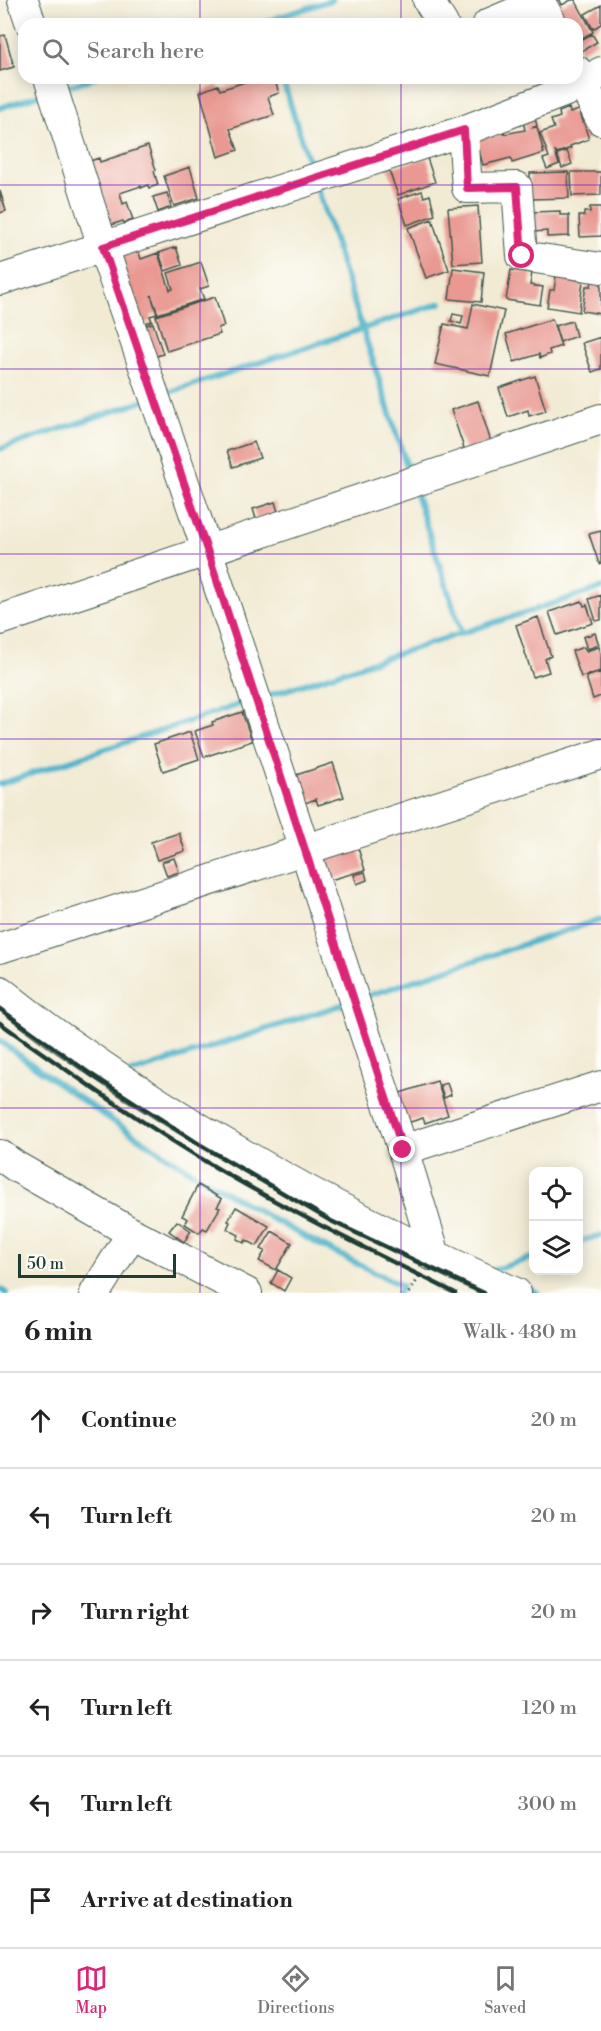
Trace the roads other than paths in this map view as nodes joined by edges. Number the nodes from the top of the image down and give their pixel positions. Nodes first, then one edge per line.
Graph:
1 (23, 0) edge
2 (428, 0) edge
3 (29, 18) edge
4 (439, 18) edge
5 (502, 18) edge
6 (549, 18) edge
7 (587, 76) edge
8 (51, 84) edge
9 (569, 84) edge
10 (601, 120) edge
11 (464, 130) junction
12 (103, 247) junction
13 (601, 268) edge
14 (0, 280) edge
15 (601, 419) edge
16 (207, 550) junction
17 (0, 620) edge
18 (601, 754) edge
19 (305, 850) junction
20 (0, 948) edge
21 (0, 991) edge
22 (601, 1086) edge
23 (403, 1150) junction
24 (0, 1155) edge
25 (132, 1233) junction
26 (431, 1255) junction
27 (95, 1293) edge
28 (247, 1293) edge
29 (516, 1293) edge

1 - 3 street
2 - 4 street
5 - 6 street
7 - 10 street
8 - 12 street
9 - 11 street
11 - 12 street
11 - 13 street
12 - 14 street
12 - 16 street
15 - 16 street
16 - 17 street
16 - 19 street
18 - 19 street
19 - 20 street
19 - 23 street
21 - 26 street
22 - 23 street
23 - 26 street
24 - 25 street
25 - 27 street
25 - 28 street
26 - 29 street

